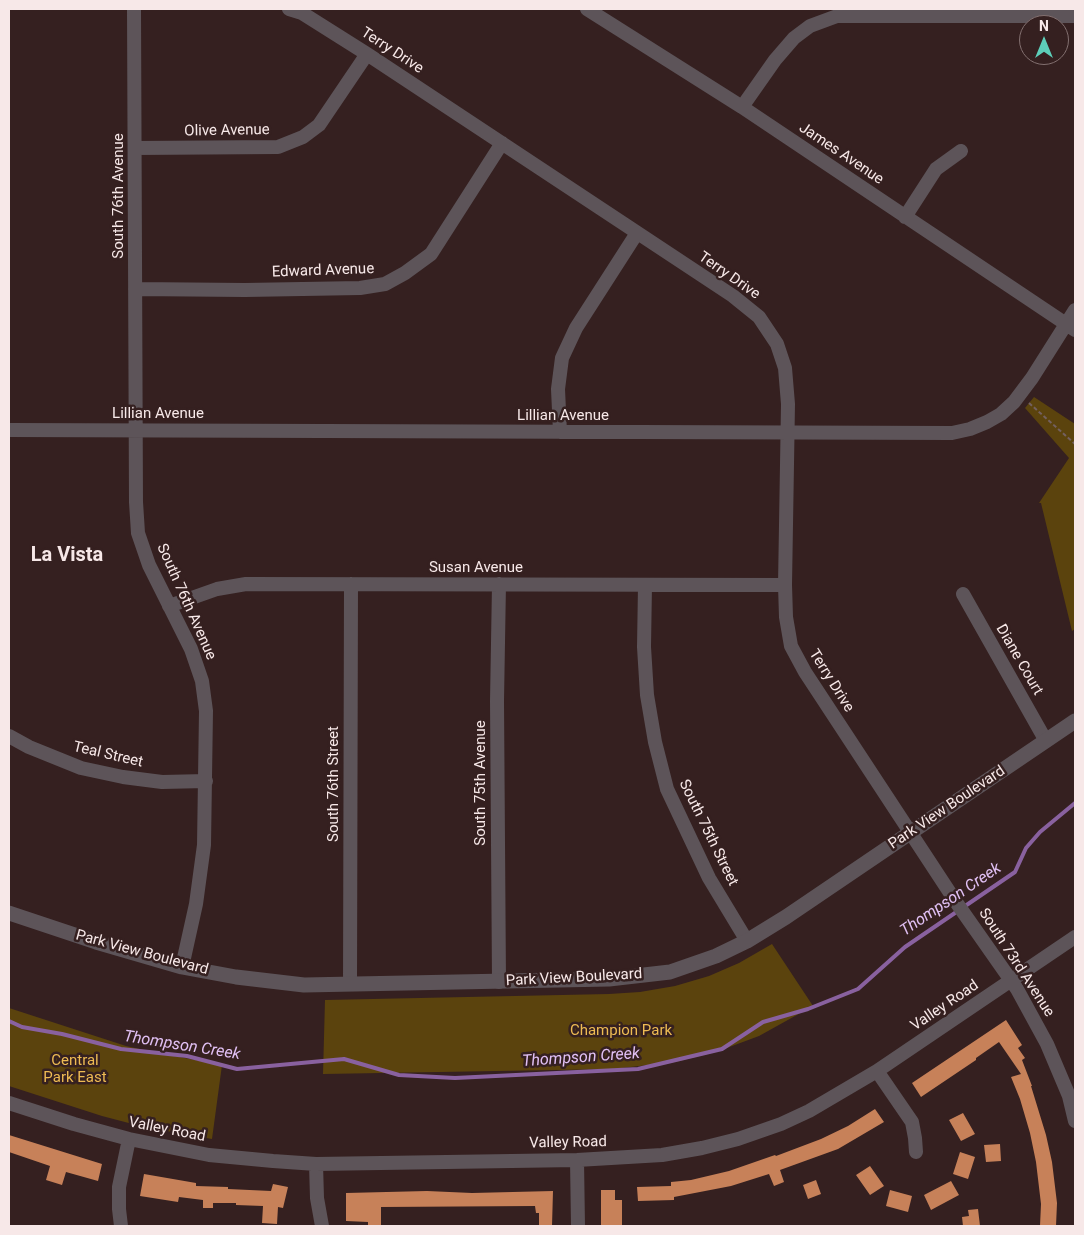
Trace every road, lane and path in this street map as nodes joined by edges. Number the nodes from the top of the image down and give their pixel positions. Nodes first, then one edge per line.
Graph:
1 (134, 9) edge
2 (288, 9) edge
3 (587, 9) edge
4 (1075, 16) edge
5 (367, 54) junction
6 (742, 107) junction
7 (502, 143) junction
8 (135, 148) junction
9 (961, 151) dead end
10 (905, 217) junction
11 (637, 233) junction
12 (135, 289) junction
13 (1075, 310) edge
14 (1071, 327) edge
15 (1028, 402) dead end
16 (9, 430) edge
17 (136, 430) junction
18 (560, 432) junction
19 (788, 432) junction
20 (1075, 444) edge
21 (351, 584) junction
22 (499, 584) junction
23 (645, 585) junction
24 (785, 585) junction
25 (963, 594) dead end
26 (170, 606) junction
27 (1075, 721) edge
28 (9, 736) edge
29 (1046, 741) junction
30 (206, 781) junction
31 (911, 832) junction
32 (9, 913) edge
33 (1075, 938) edge
34 (747, 940) junction
35 (182, 967) junction
36 (1011, 980) junction
37 (499, 982) junction
38 (350, 984) junction
39 (877, 1071) junction
40 (9, 1103) edge
41 (1075, 1121) edge
42 (129, 1139) junction
43 (916, 1152) dead end
44 (577, 1160) junction
45 (316, 1164) junction
46 (121, 1226) edge
47 (322, 1226) edge
48 (578, 1226) edge

1 - 8 street, South 76th Avenue
2 - 5 street, Terry Drive
3 - 6 street, James Avenue
4 - 6 street
5 - 7 street, Terry Drive
5 - 8 street, Olive Avenue
6 - 10 street, James Avenue
7 - 11 street, Terry Drive
7 - 12 street, Edward Avenue
8 - 12 street, South 76th Avenue
9 - 10 street
10 - 14 street, James Avenue
11 - 18 street
11 - 19 street, Terry Drive
12 - 17 street, South 76th Avenue
13 - 14 street
14 - 19 street, Lillian Avenue
15 - 20 path
16 - 17 street, Lillian Avenue
17 - 18 street, Lillian Avenue
17 - 26 street, South 76th Avenue
18 - 19 street, Lillian Avenue
19 - 24 street, Terry Drive
21 - 22 street, Susan Avenue
21 - 26 street, Susan Avenue
21 - 38 street, South 76th Street
22 - 23 street, Susan Avenue
22 - 37 street, South 75th Avenue
23 - 24 street, Susan Avenue
23 - 34 street, South 75th Street
24 - 31 street, Terry Drive
25 - 29 street, Diane Court
26 - 30 street, South 76th Avenue
27 - 29 street, Park View Boulevard
28 - 30 street, Teal Street
29 - 31 street, Park View Boulevard
30 - 35 street, South 76th Avenue
31 - 34 street, Park View Boulevard
31 - 36 street, South 73rd Avenue
32 - 35 street, Park View Boulevard
33 - 36 street, Valley Road
34 - 37 street, Park View Boulevard
35 - 38 street, Park View Boulevard
36 - 39 street, Valley Road
36 - 41 street, South 73rd Avenue
37 - 38 street, Park View Boulevard
39 - 43 street
39 - 44 street, Valley Road
40 - 42 street, Valley Road
42 - 45 street, Valley Road
42 - 46 street
44 - 45 street, Valley Road
44 - 48 street
45 - 47 street

